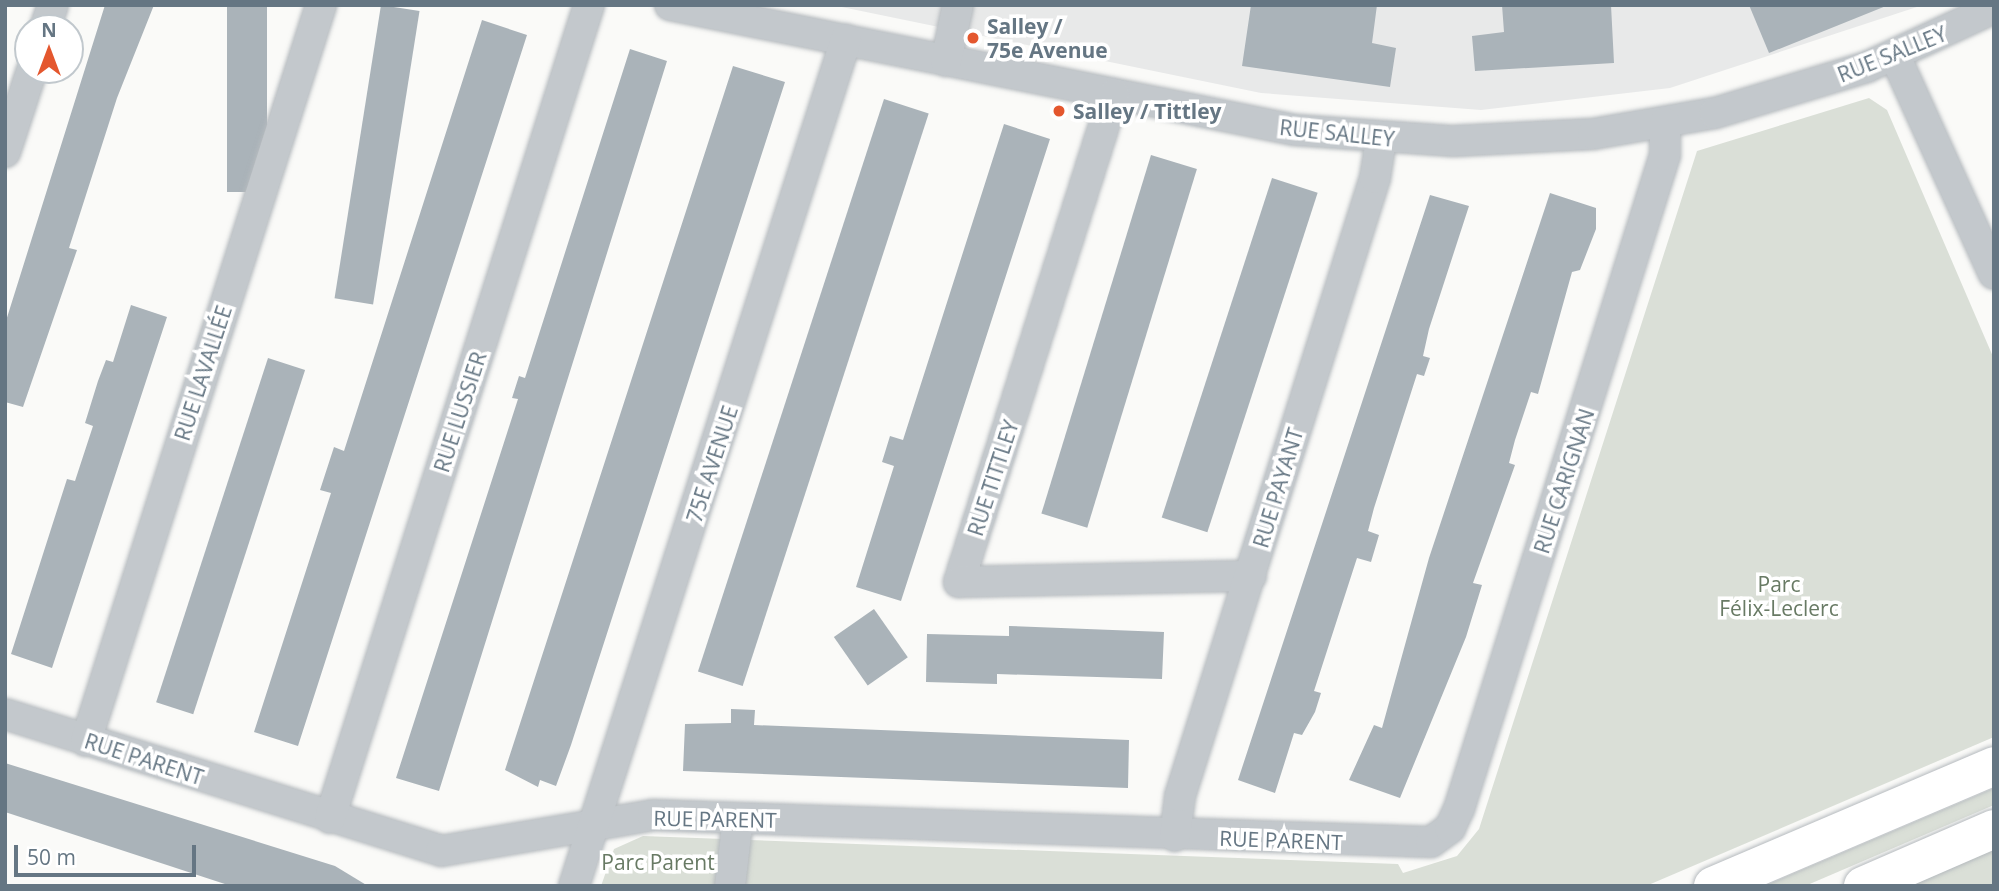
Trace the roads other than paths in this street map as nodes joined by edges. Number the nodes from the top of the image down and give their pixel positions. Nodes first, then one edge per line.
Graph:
1 (321, 5) edge
2 (589, 5) edge
3 (670, 5) edge
4 (958, 5) edge
5 (1994, 8) edge
6 (846, 40) junction
7 (1895, 56) junction
8 (946, 61) junction
9 (27, 84) edge
10 (1114, 94) junction
11 (1665, 124) junction
12 (1381, 140) junction
13 (5, 152) edge
14 (1994, 274) edge
15 (1251, 576) junction
16 (5, 715) edge
17 (86, 741) junction
18 (1994, 766) edge
19 (330, 818) junction
20 (738, 818) junction
21 (596, 825) junction
22 (1994, 829) edge
23 (1445, 834) joint
24 (1175, 836) junction
25 (574, 886) edge
26 (730, 886) edge
27 (1713, 886) edge
28 (1863, 886) edge

1 - 17 street, RUE LAVALLÉE
2 - 19 street, RUE LUSSIER
3 - 6 street, RUE SALLEY
4 - 8 street
5 - 7 street, RUE SALLEY
6 - 8 street, RUE SALLEY
6 - 21 street, 75E AVENUE
7 - 11 street, RUE SALLEY
7 - 14 street
8 - 10 street, RUE SALLEY
9 - 13 street
10 - 12 street, RUE SALLEY
10 - 15 street, RUE TITTLEY
11 - 12 street, RUE SALLEY
11 - 23 street, RUE CARIGNAN
12 - 15 street, RUE PAYANT
15 - 24 street, RUE PAYANT
16 - 17 street, RUE PARENT
17 - 19 street, RUE PARENT
18 - 27 main road
19 - 21 street, RUE PARENT
20 - 21 street, RUE PARENT
20 - 24 street, RUE PARENT
20 - 26 street
21 - 25 street, 75E AVENUE
22 - 28 main road
23 - 24 street, RUE PARENT

